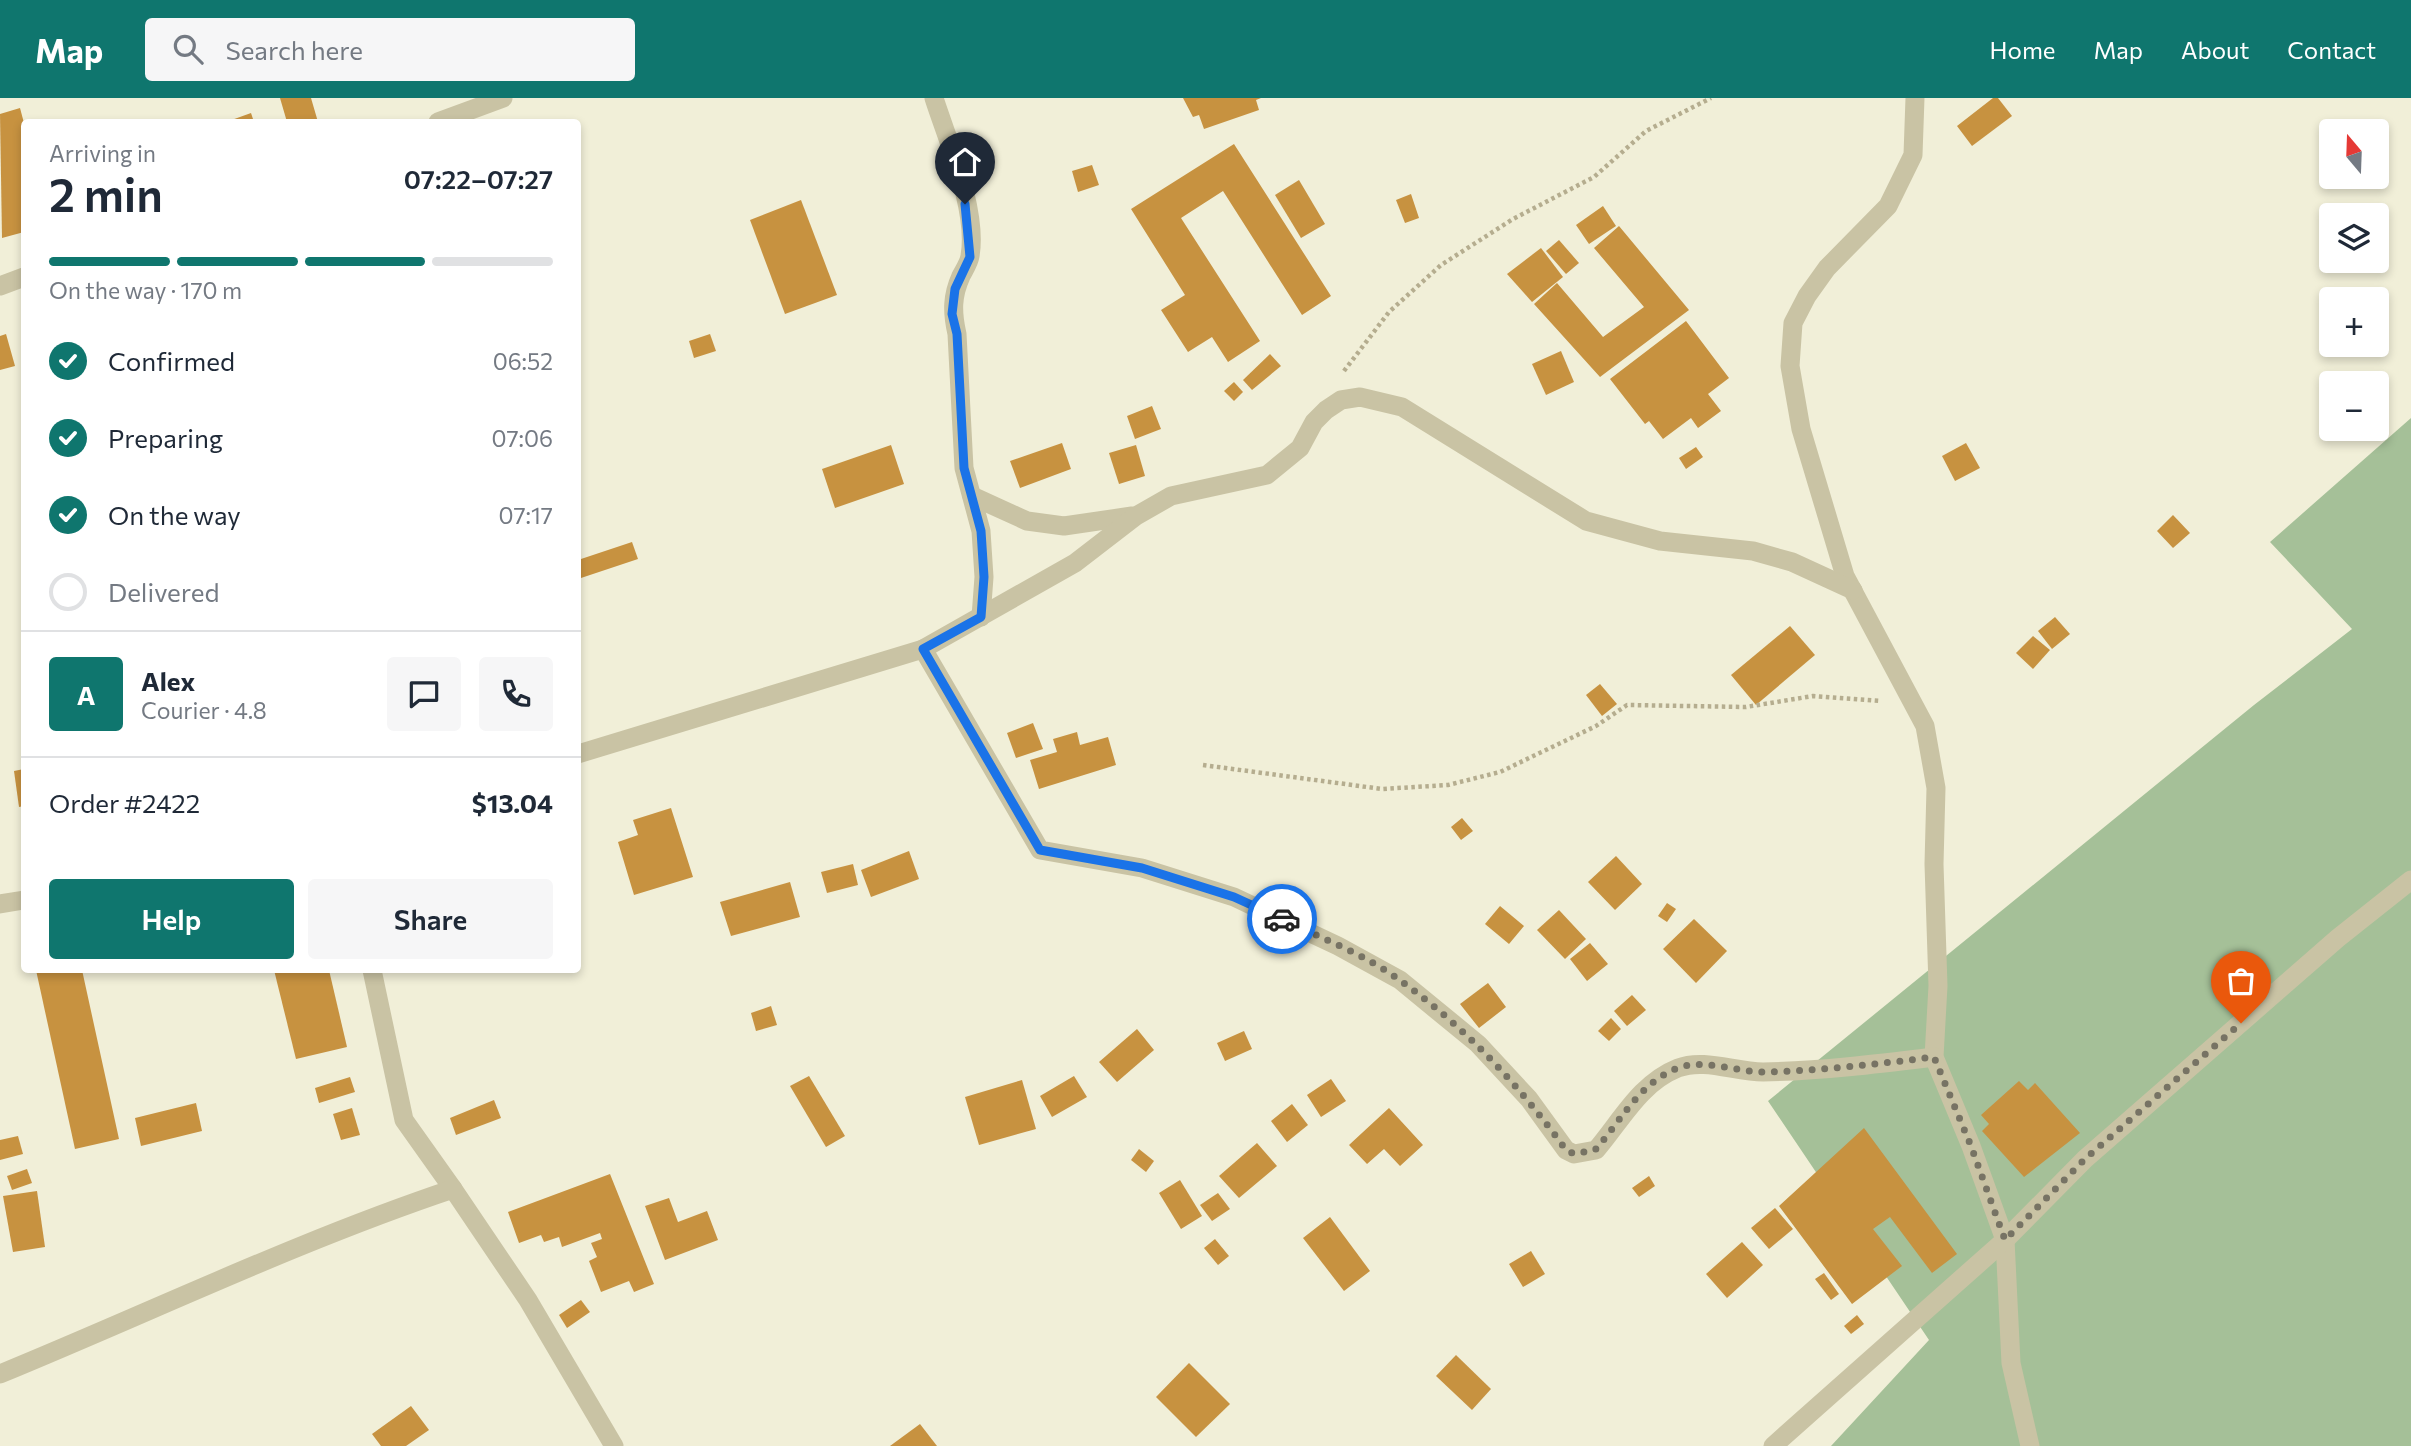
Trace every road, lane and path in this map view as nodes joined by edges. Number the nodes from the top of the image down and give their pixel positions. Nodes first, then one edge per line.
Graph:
1 (503, 98) edge
2 (934, 98) edge
3 (1711, 98) edge
4 (1915, 98) edge
5 (446, 119) edge
6 (21, 278) edge
7 (0, 286) edge
8 (1326, 410) junction
9 (971, 496) junction
10 (1136, 516) junction
11 (1853, 590) junction
12 (981, 617) junction
13 (923, 649) junction
14 (1915, 708) junction
15 (581, 753) edge
16 (1203, 765) dead end
17 (2411, 880) edge
18 (21, 900) edge
19 (0, 904) edge
20 (373, 973) edge
21 (1934, 1057) junction
22 (453, 1189) junction
23 (2005, 1240) junction
24 (0, 1374) edge
25 (614, 1446) edge
26 (1773, 1446) edge
27 (2030, 1446) edge

1 - 5 street
2 - 9 street
3 - 8 path
4 - 11 street
6 - 7 street
8 - 10 street
8 - 11 street
9 - 10 street
9 - 12 street
10 - 12 street
11 - 14 street
12 - 13 street
13 - 15 street
13 - 21 street
14 - 16 path
14 - 21 street
17 - 23 street
18 - 19 street
20 - 22 street
21 - 23 street
22 - 24 street
22 - 25 street
23 - 26 street
23 - 27 street

